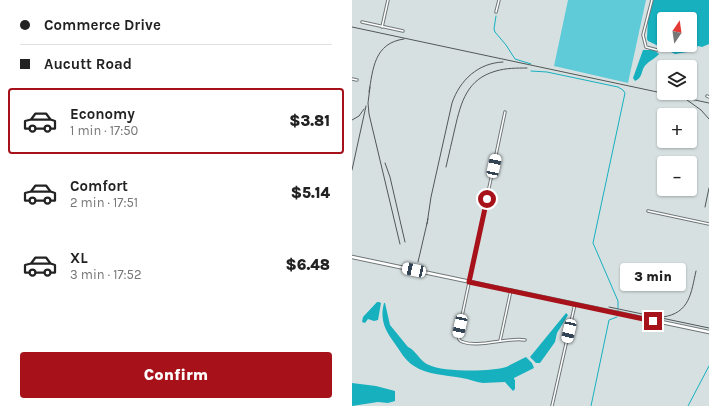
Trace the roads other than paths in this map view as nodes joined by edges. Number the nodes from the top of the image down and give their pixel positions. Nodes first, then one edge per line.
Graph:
1 (388, 0) edge
2 (499, 0) edge
3 (652, 0) edge
4 (496, 12) dead end
5 (362, 22) dead end
6 (382, 27) junction
7 (403, 31) dead end
8 (657, 50) dead end
9 (352, 79) edge
10 (357, 80) dead end
11 (505, 112) dead end
12 (648, 211) dead end
13 (709, 224) edge
14 (352, 257) edge
15 (469, 282) junction
16 (511, 290) junction
17 (575, 304) junction
18 (709, 332) edge
19 (525, 340) dead end
20 (500, 341) junction
21 (552, 406) edge

1 - 6 street
2 - 4 street
3 - 8 street
5 - 6 street
6 - 7 street
9 - 10 street
11 - 15 street
12 - 13 street
14 - 15 street
15 - 16 street
15 - 20 street
16 - 17 street
16 - 20 street
17 - 18 street
17 - 21 street
19 - 20 street

